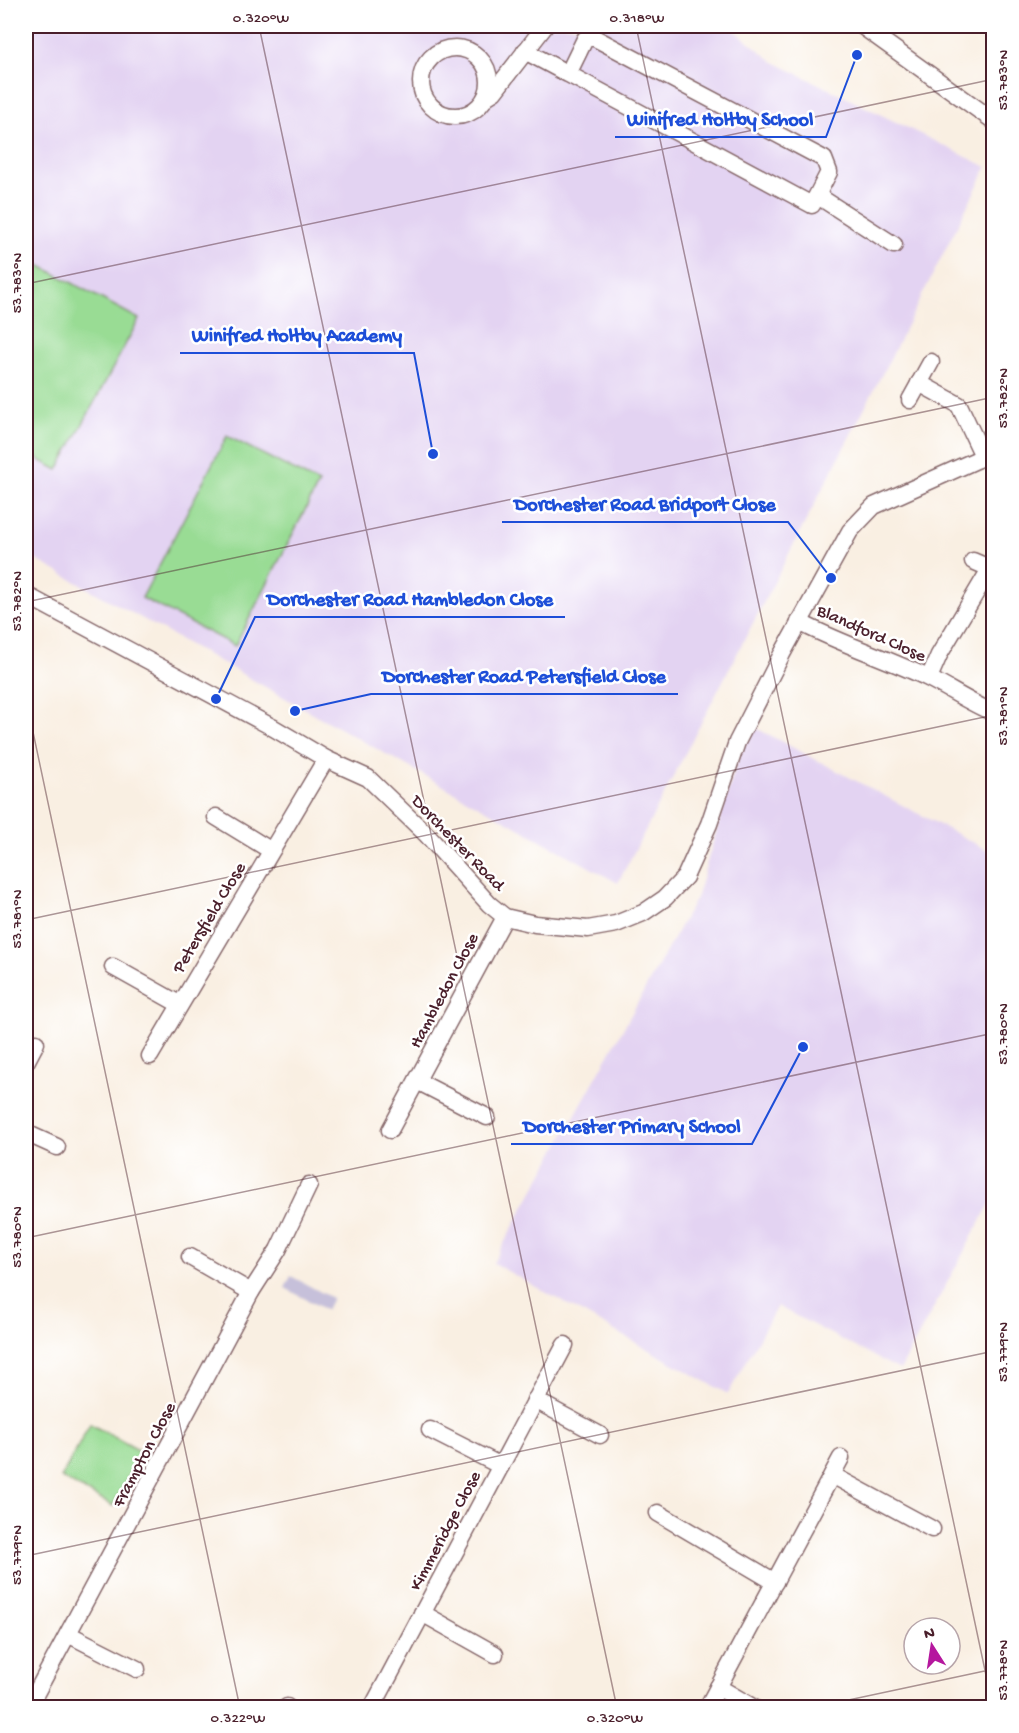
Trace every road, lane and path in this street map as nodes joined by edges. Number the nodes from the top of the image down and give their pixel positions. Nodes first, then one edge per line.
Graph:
1 (545, 26) edge
2 (862, 26) edge
3 (525, 51) junction
4 (568, 74) junction
5 (486, 97) junction
6 (993, 121) edge
7 (818, 196) junction
8 (894, 245) dead end
9 (931, 362) dead end
10 (919, 383) junction
11 (910, 400) dead end
12 (988, 454) edge
13 (973, 561) dead end
14 (992, 569) edge
15 (26, 598) edge
16 (800, 622) junction
17 (929, 678) junction
18 (993, 713) edge
19 (326, 759) junction
20 (216, 817) dead end
21 (270, 850) junction
22 (506, 917) junction
23 (113, 967) dead end
24 (179, 1004) junction
25 (36, 1042) dead end
26 (150, 1056) dead end
27 (26, 1062) edge
28 (417, 1081) junction
29 (487, 1117) dead end
30 (390, 1130) dead end
31 (26, 1132) edge
32 (57, 1148) dead end
33 (309, 1185) dead end
34 (189, 1257) dead end
35 (251, 1293) junction
36 (564, 1345) dead end
37 (535, 1400) junction
38 (430, 1430) dead end
39 (600, 1435) dead end
40 (841, 1458) dead end
41 (501, 1466) junction
42 (832, 1475) junction
43 (658, 1513) dead end
44 (932, 1529) dead end
45 (775, 1582) junction
46 (422, 1613) junction
47 (68, 1634) junction
48 (495, 1654) dead end
49 (137, 1670) dead end
50 (718, 1687) junction
51 (30, 1696) edge
52 (372, 1707) edge
53 (707, 1707) edge
54 (754, 1707) edge

1 - 3 street
2 - 6 street
3 - 4 street
3 - 5 street
4 - 7 street
4 - 7 street
5 - 5 street
7 - 8 street
9 - 10 street
10 - 11 street
10 - 12 street, Dorchester Road
12 - 16 street, Dorchester Road
13 - 14 street, Blandford Close
14 - 17 street, Blandford Close
15 - 19 street, Dorchester Road
16 - 17 street, Blandford Close
16 - 22 street, Dorchester Road
17 - 18 street, Blandford Close
19 - 21 street, Petersfield Close
19 - 22 street, Dorchester Road
20 - 21 street, Petersfield Close
21 - 24 street, Petersfield Close
22 - 28 street, Hambledon Close
23 - 24 street
24 - 26 street, Petersfield Close
25 - 27 street
28 - 29 street
28 - 30 street, Hambledon Close
31 - 32 street
33 - 35 street, Frampton Close
34 - 35 street
35 - 47 street, Frampton Close
36 - 37 street, Kimmeridge Close
37 - 39 street
37 - 41 street, Kimmeridge Close
38 - 41 street, Kimmeridge Close
40 - 42 street
41 - 46 street, Kimmeridge Close
42 - 44 street
42 - 45 street
43 - 45 street
45 - 50 street
46 - 48 street, Kimmeridge Close
46 - 52 street, Kimmeridge Close
47 - 49 street
47 - 51 street, Frampton Close
50 - 53 street
50 - 54 street

